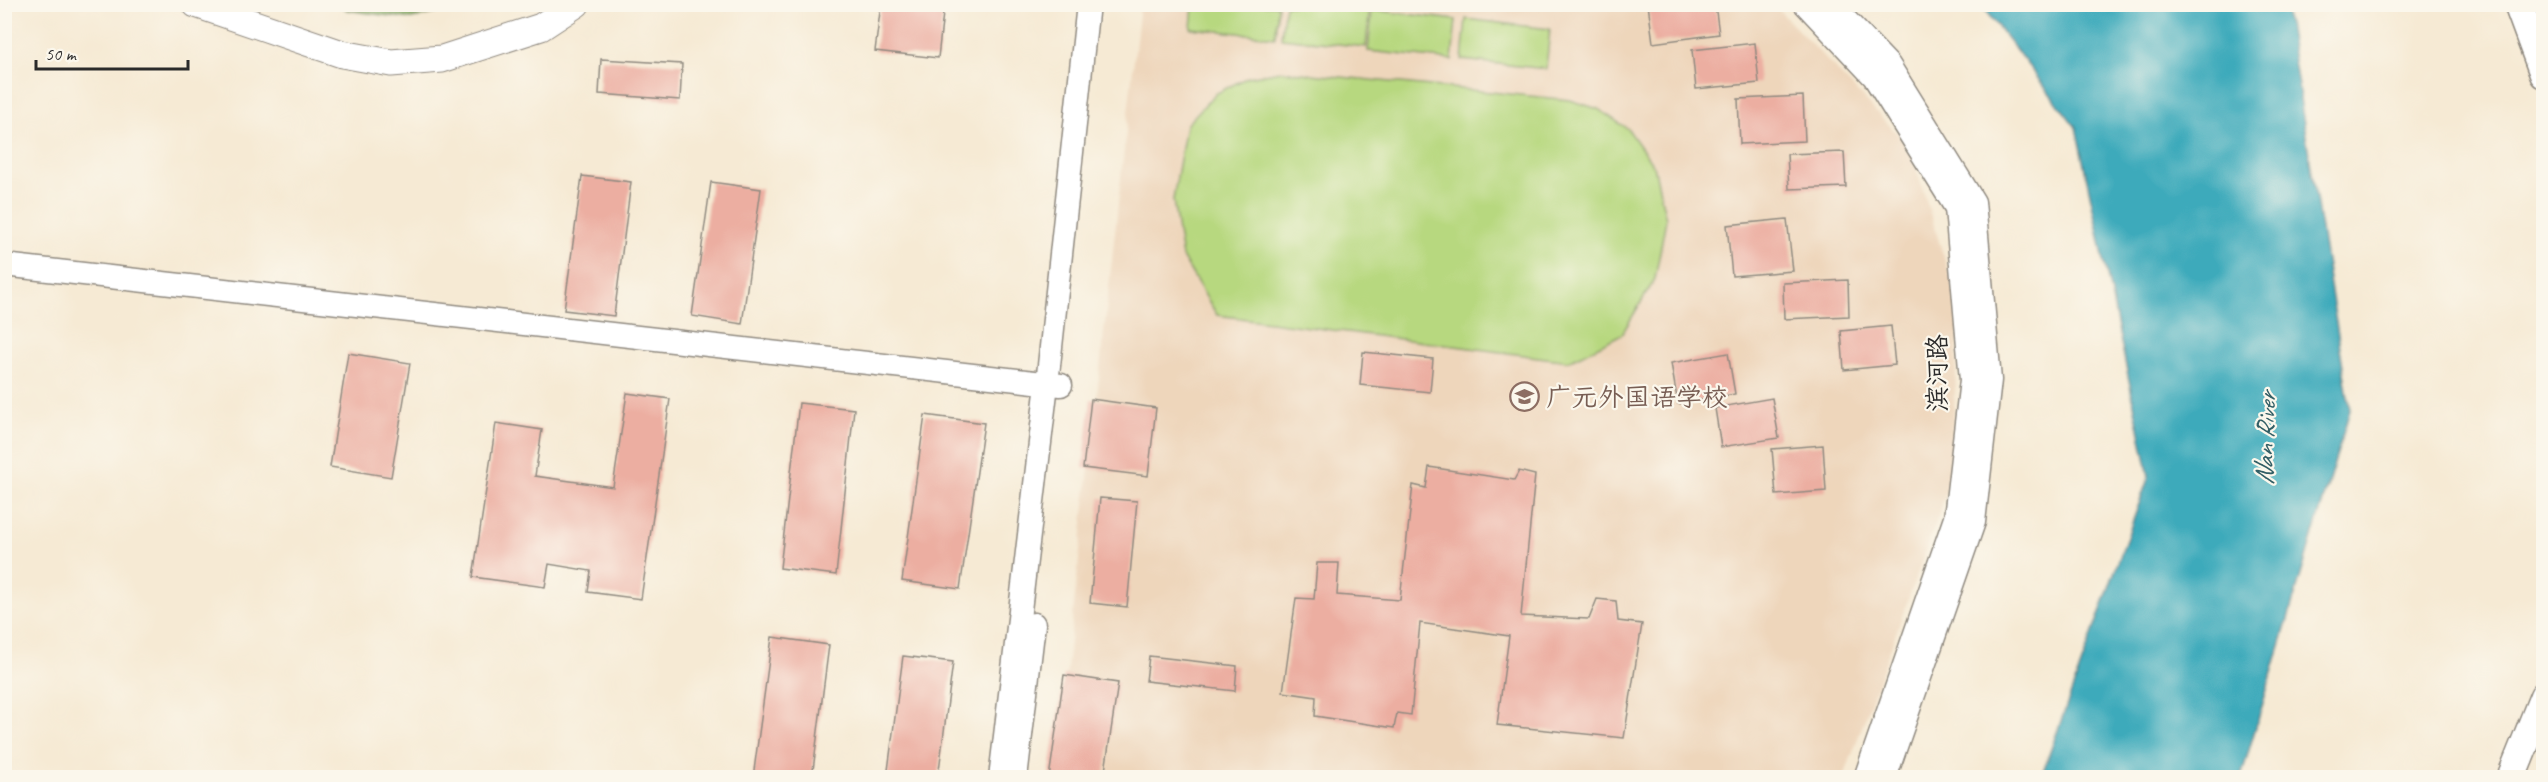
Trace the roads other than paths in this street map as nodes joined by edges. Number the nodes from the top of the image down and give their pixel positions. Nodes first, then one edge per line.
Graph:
1 (196, 4) edge
2 (246, 4) edge
3 (545, 4) edge
4 (576, 4) edge
5 (1088, 4) edge
6 (1104, 4) edge
7 (1805, 4) edge
8 (1831, 4) edge
9 (2518, 4) edge
10 (2538, 4) edge
11 (2544, 18) edge
12 (2544, 74) edge
13 (4, 265) edge
14 (1054, 384) junction
15 (2544, 696) edge
16 (2544, 743) edge
17 (1000, 777) edge
18 (1016, 777) edge
19 (1865, 777) edge
20 (1885, 777) edge
21 (2511, 777) edge
22 (2531, 777) edge

1 - 4 main road
2 - 3 main road
5 - 14 street
6 - 14 street
7 - 19 street, 滨河路
8 - 20 street, 滨河路
9 - 12 highway
10 - 11 highway
13 - 14 street
14 - 17 street
14 - 18 street
15 - 21 highway
16 - 22 highway

